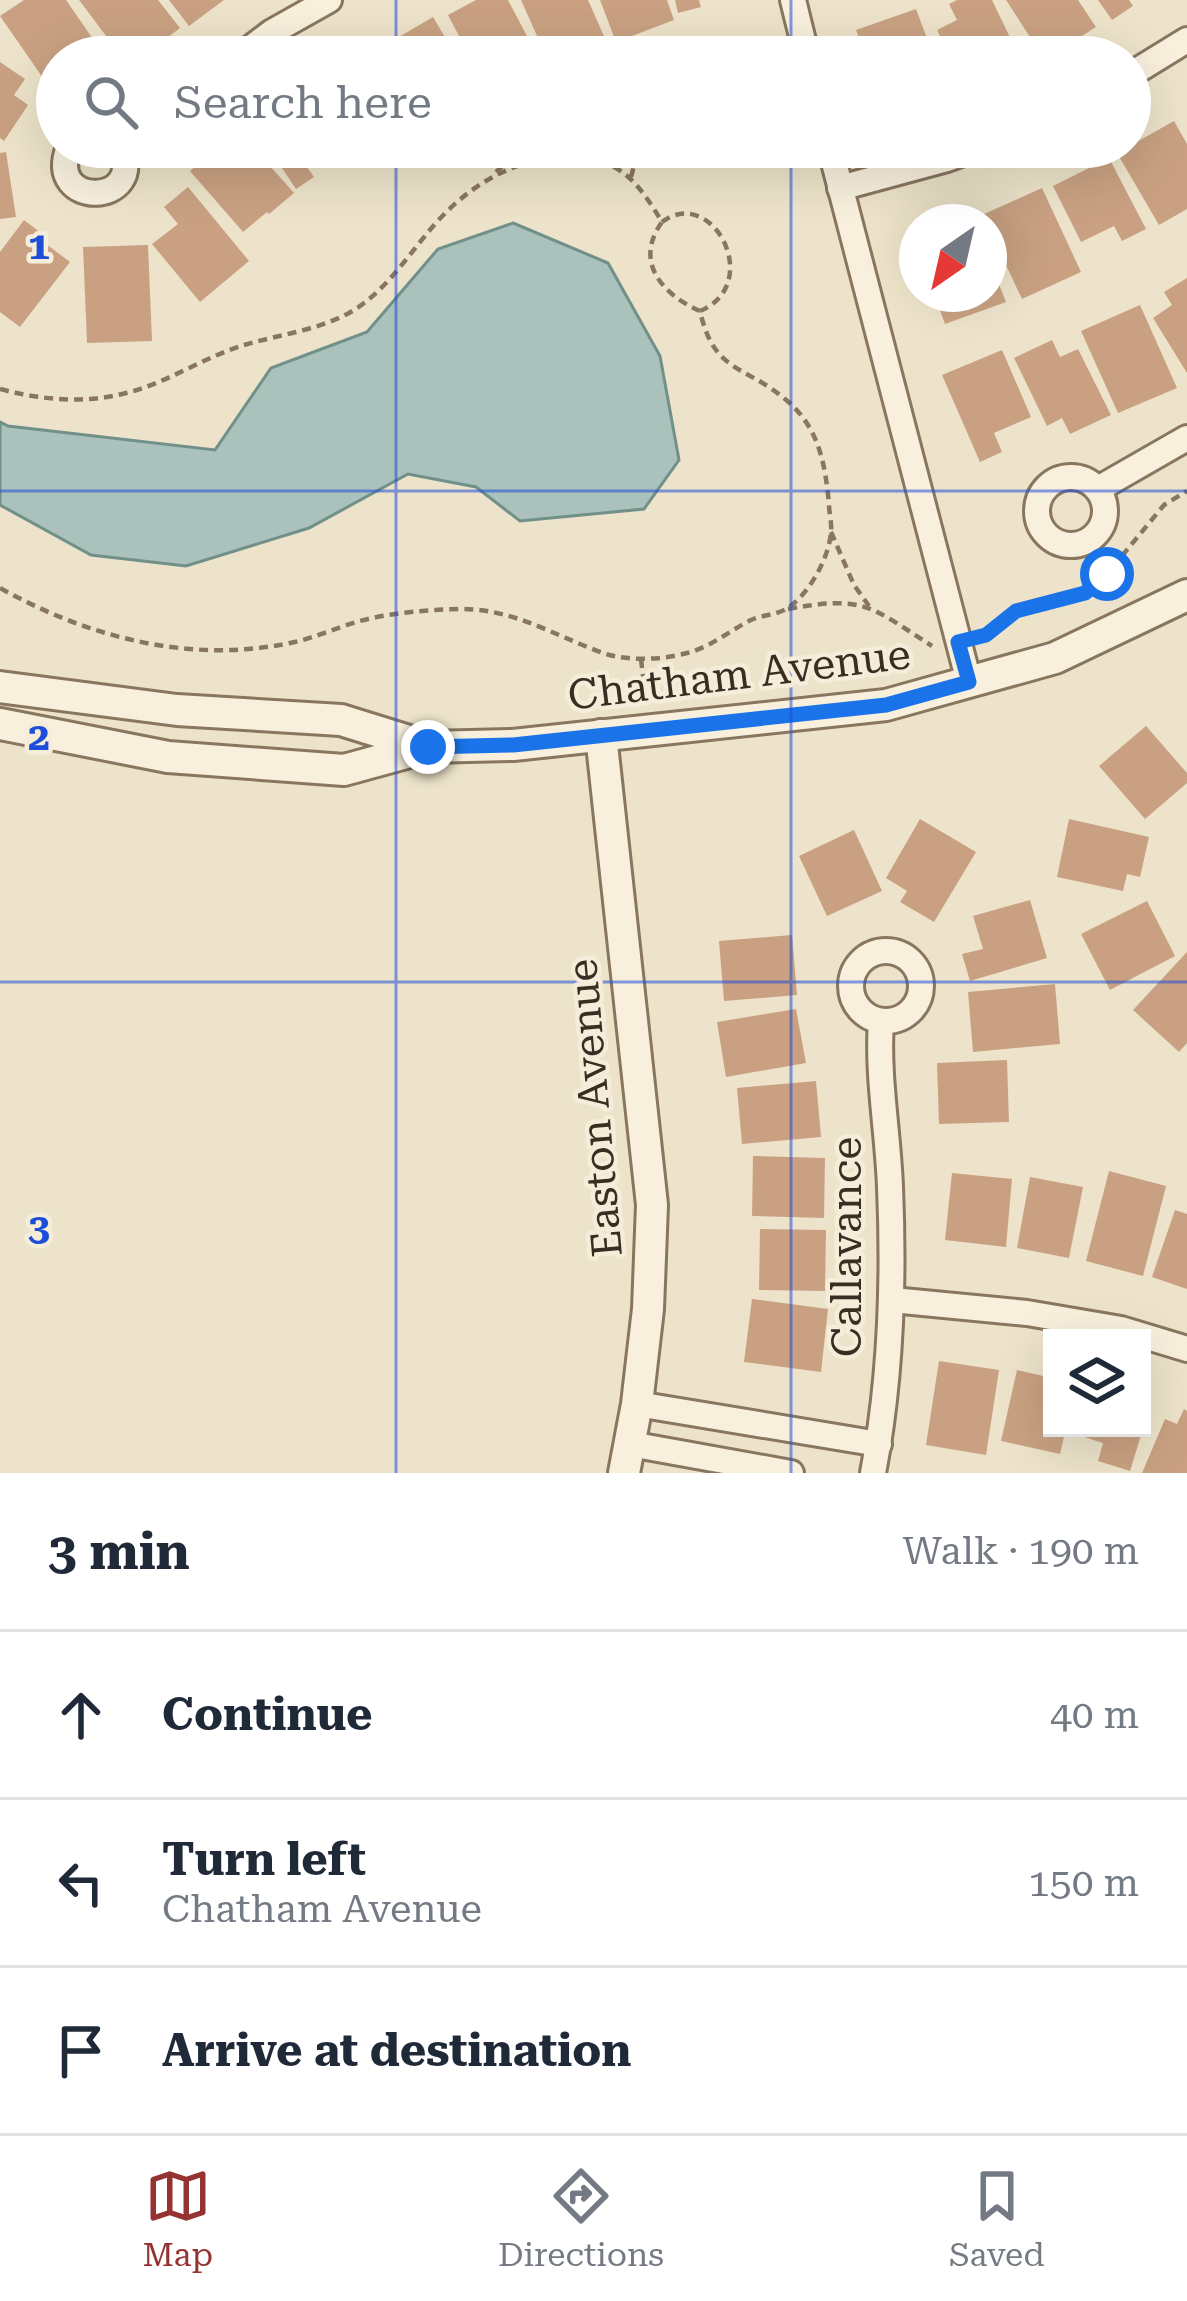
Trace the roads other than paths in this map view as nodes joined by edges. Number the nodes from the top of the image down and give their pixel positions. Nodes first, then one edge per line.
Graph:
1 (329, 0) edge
2 (793, 0) edge
3 (267, 36) edge
4 (802, 36) edge
5 (1187, 40) edge
6 (1151, 62) edge
7 (65, 168) edge
8 (126, 168) edge
9 (835, 168) edge
10 (916, 168) edge
11 (840, 188) junction
12 (1187, 438) edge
13 (1098, 489) dead end
14 (1187, 596) edge
15 (969, 682) junction
16 (0, 687) edge
17 (0, 724) edge
18 (601, 735) junction
19 (428, 747) junction
20 (881, 1021) dead end
21 (892, 1300) junction
22 (1187, 1349) edge
23 (638, 1404) junction
24 (879, 1444) junction
25 (627, 1458) edge
26 (791, 1473) edge
27 (873, 1473) edge

1 - 3 street
2 - 4 street
5 - 6 street
7 - 8 street
9 - 11 street
10 - 11 street
11 - 15 street
12 - 13 street
14 - 15 street, Chatham Avenue
15 - 18 street, Chatham Avenue
16 - 19 street, Chatham Avenue
17 - 19 street, Chatham Avenue
18 - 19 street, Chatham Avenue
18 - 23 street, Easton Avenue
20 - 21 street, Callavance
21 - 22 street
21 - 24 street, Callavance
23 - 24 street
23 - 25 street, Easton Avenue
24 - 27 street, Callavance
25 - 26 street

